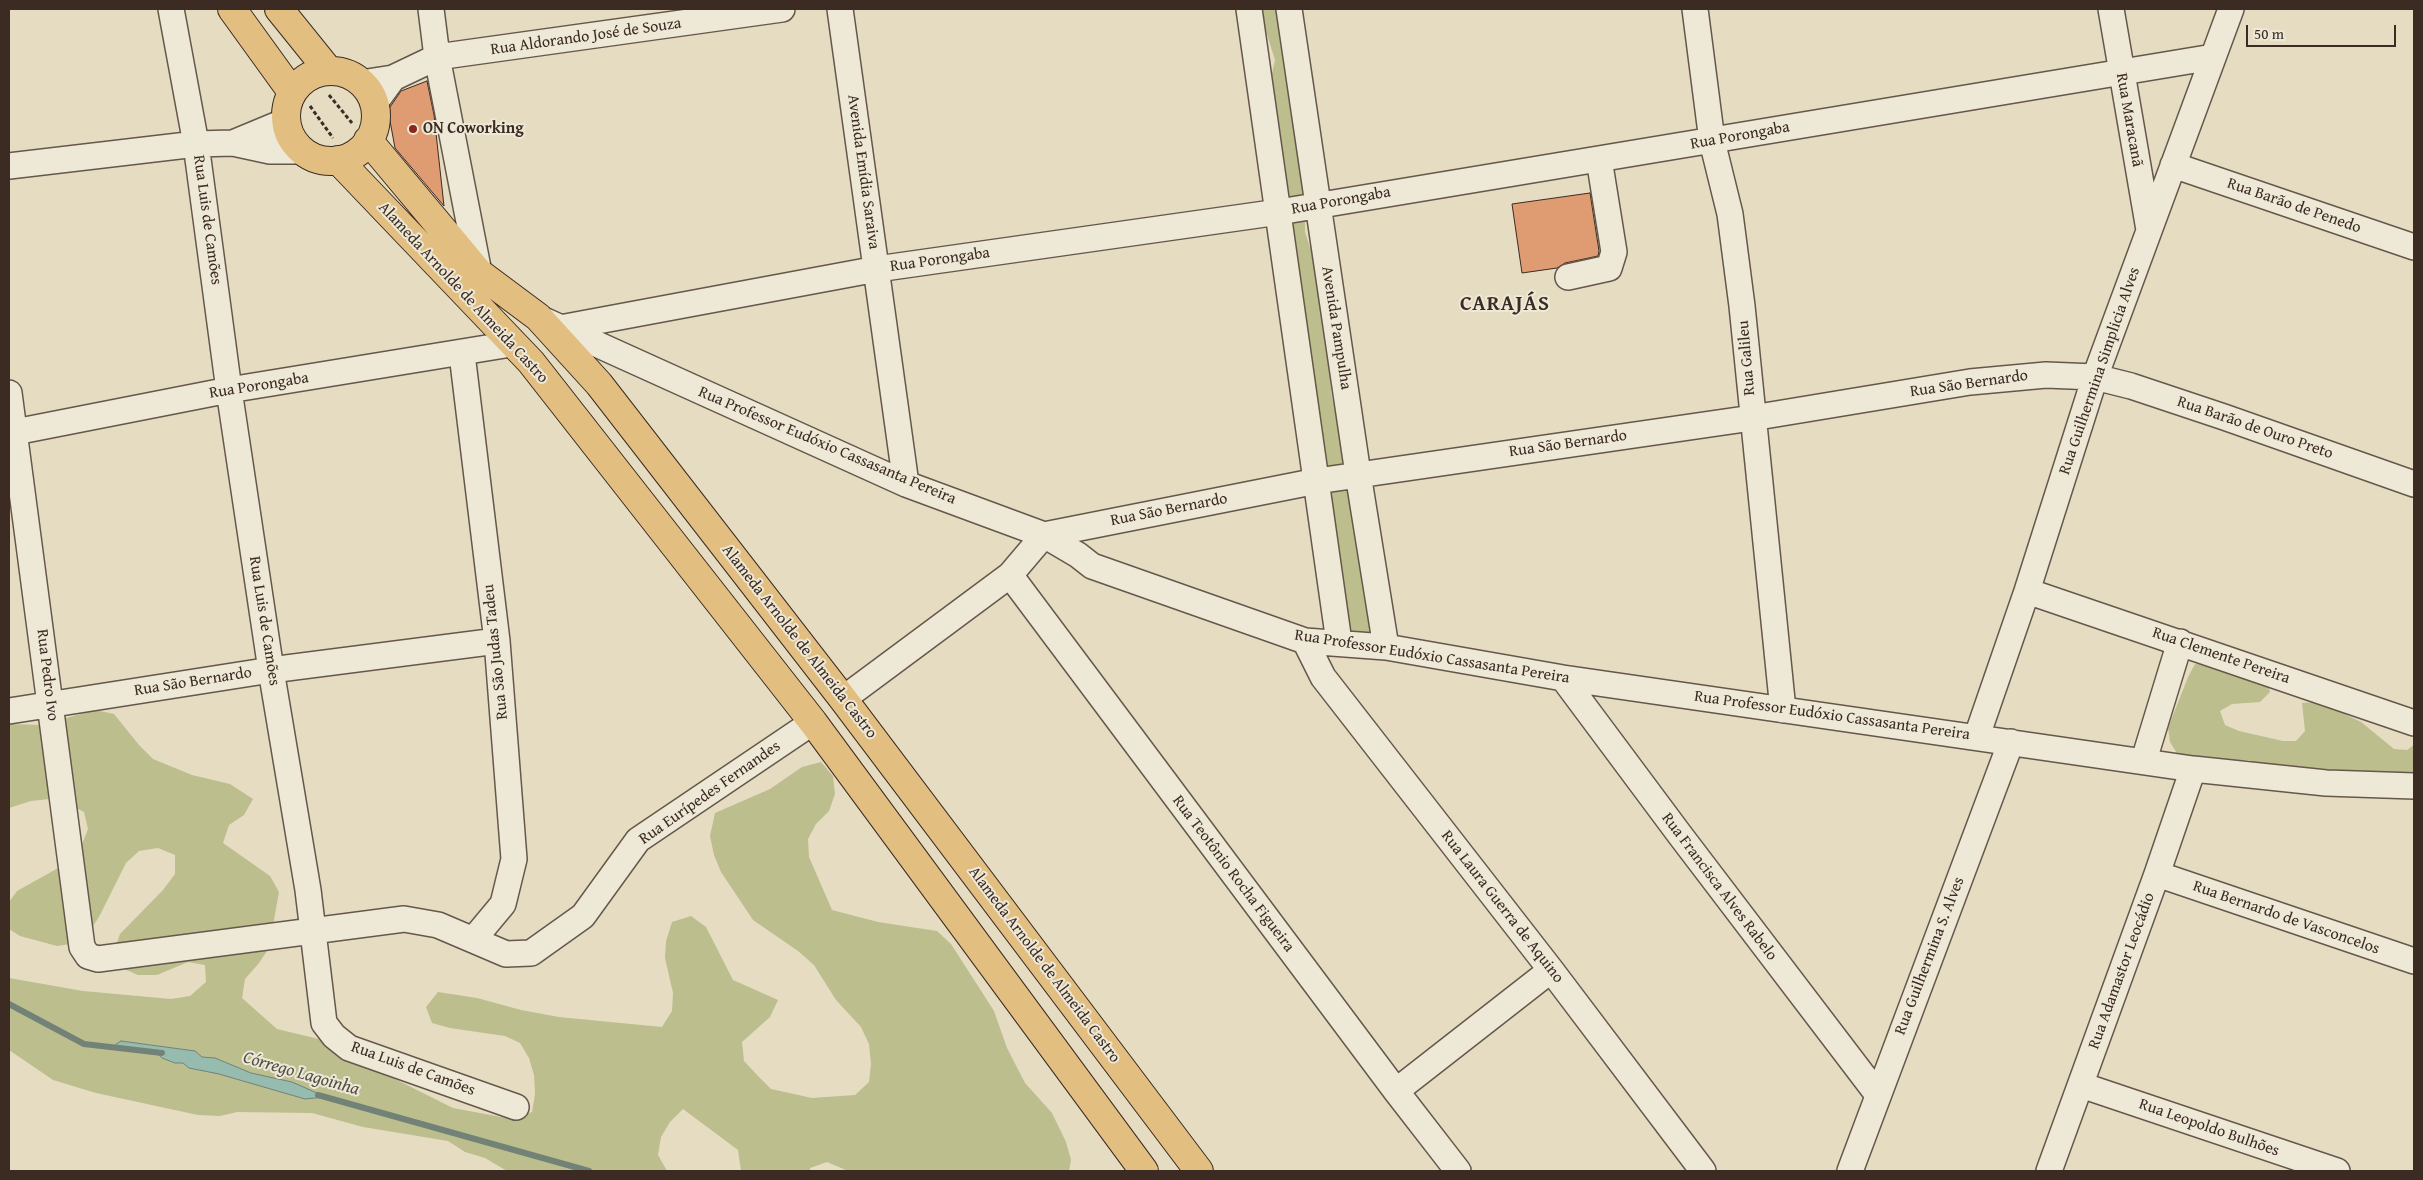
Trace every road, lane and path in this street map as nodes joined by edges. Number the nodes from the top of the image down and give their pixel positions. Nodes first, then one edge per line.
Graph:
1 (171, 9) edge
2 (232, 9) edge
3 (279, 9) edge
4 (430, 9) edge
5 (782, 9) edge
6 (840, 9) edge
7 (1249, 9) edge
8 (1289, 9) edge
9 (1695, 9) edge
10 (2111, 9) edge
11 (2231, 9) edge
12 (437, 57) junction
13 (2213, 57) junction
14 (329, 71) junction
15 (2120, 72) junction
16 (292, 92) junction
17 (368, 94) junction
18 (286, 120) junction
19 (368, 140) junction
20 (1712, 141) junction
21 (233, 143) junction
22 (196, 144) junction
23 (303, 151) junction
24 (338, 160) junction
25 (1599, 160) junction
26 (2173, 165) junction
27 (9, 166) edge
28 (1317, 205) junction
29 (1279, 212) junction
30 (2149, 232) junction
31 (2414, 247) edge
32 (877, 269) junction
33 (479, 273) junction
34 (1568, 277) dead end
35 (549, 322) junction
36 (511, 344) junction
37 (462, 354) junction
38 (2095, 376) junction
39 (230, 390) junction
40 (9, 393) edge
41 (1752, 418) junction
42 (12, 434) edge
43 (1358, 474) junction
44 (1317, 481) junction
45 (906, 484) junction
46 (2414, 484) edge
47 (1044, 535) junction
48 (1010, 575) junction
49 (2027, 591) junction
50 (497, 641) junction
51 (1305, 641) junction
52 (1339, 642) junction
53 (2180, 642) junction
54 (1386, 647) junction
55 (271, 670) junction
56 (1563, 678) junction
57 (843, 699) junction
58 (51, 705) junction
59 (1784, 710) junction
60 (9, 711) edge
61 (813, 722) junction
62 (2414, 722) edge
63 (1977, 736) junction
64 (2011, 742) junction
65 (2144, 760) junction
66 (2193, 769) junction
67 (2414, 786) edge
68 (2158, 874) junction
69 (984, 886) junction
70 (952, 911) junction
71 (313, 931) junction
72 (473, 940) junction
73 (88, 956) joint
74 (2414, 961) edge
75 (1551, 970) junction
76 (2081, 1084) junction
77 (1396, 1092) junction
78 (1878, 1095) junction
79 (516, 1107) dead end
80 (1144, 1171) edge
81 (1199, 1171) edge
82 (1458, 1171) edge
83 (1703, 1171) edge
84 (1850, 1171) edge
85 (2049, 1171) edge
86 (2337, 1171) edge

1 - 22 street, Rua Luis de Camões
2 - 16 main road
3 - 14 main road
4 - 12 street
5 - 12 street, Rua Aldorando José de Souza
6 - 32 street, Avenida Emídia Saraiva
7 - 29 street
8 - 28 street, Avenida Pampulha
9 - 20 street, Rua Galileu
10 - 15 street, Rua Maracanã
11 - 13 street, Rua Guilhermina Simplicia Alves
12 - 17 street, Rua Aldorando José de Souza
12 - 33 street
13 - 15 street, Rua Porongaba
13 - 26 street, Rua Guilhermina Simplicia Alves
14 - 16 main road
14 - 17 main road
15 - 20 street, Rua Porongaba
15 - 30 street, Rua Maracanã
16 - 18 main road
17 - 19 main road
18 - 21 street
18 - 23 main road
19 - 24 main road
19 - 33 main road, Alameda Arnolde de Almeida Castro
20 - 25 street, Rua Porongaba
20 - 41 street, Rua Galileu
21 - 22 street
21 - 23 street
22 - 27 street
22 - 39 street, Rua Luis de Camões
23 - 24 main road
24 - 36 main road, Alameda Arnolde de Almeida Castro
25 - 28 street, Rua Porongaba
25 - 34 street
26 - 30 street, Rua Guilhermina Simplicia Alves
26 - 31 street, Rua Barão de Penedo
28 - 29 street, Rua Porongaba
28 - 43 street, Avenida Pampulha
29 - 32 street, Rua Porongaba
29 - 44 street
30 - 38 street, Rua Guilhermina Simplicia Alves
32 - 35 street, Rua Porongaba
32 - 45 street, Avenida Emídia Saraiva
33 - 35 main road, Alameda Arnolde de Almeida Castro
35 - 45 street, Rua Professor Eudóxio Cassasanta Pereira
35 - 57 main road, Alameda Arnolde de Almeida Castro
36 - 37 street, Rua Porongaba
36 - 61 main road, Alameda Arnolde de Almeida Castro
37 - 39 street, Rua Porongaba
37 - 50 street, Rua São Judas Tadeu
38 - 41 street, Rua São Bernardo
38 - 46 street, Rua Barão de Ouro Preto
38 - 49 street, Rua Guilhermina Simplicia Alves
39 - 42 street, Rua Porongaba
39 - 55 street, Rua Luis de Camões
40 - 42 street, Rua Pedro Ivo
41 - 43 street, Rua São Bernardo
41 - 59 street, Rua Galileu
42 - 58 street, Rua Pedro Ivo
43 - 44 street, Rua São Bernardo
43 - 54 street, Avenida Pampulha
44 - 47 street, Rua São Bernardo
44 - 52 street
45 - 47 street, Rua Professor Eudóxio Cassasanta Pereira
47 - 48 street
47 - 51 street, Rua Professor Eudóxio Cassasanta Pereira
48 - 57 street
48 - 77 street, Rua Teotônio Rocha Figueira
49 - 53 street, Rua Clemente Pereira
49 - 63 street, Rua Guilhermina Simplicia Alves
50 - 55 street, Rua São Bernardo
50 - 72 street, Rua São Judas Tadeu
51 - 52 street, Rua Professor Eudóxio Cassasanta Pereira
51 - 75 street, Rua Laura Guerra de Aquino
52 - 54 street, Rua Professor Eudóxio Cassasanta Pereira
53 - 62 street, Rua Clemente Pereira
53 - 65 street
54 - 56 street, Rua Professor Eudóxio Cassasanta Pereira
55 - 58 street, Rua São Bernardo
55 - 71 street, Rua Luis de Camões
56 - 59 street, Rua Professor Eudóxio Cassasanta Pereira
56 - 78 street, Rua Francisca Alves Rabelo
57 - 69 main road, Alameda Arnolde de Almeida Castro
58 - 60 street, Rua São Bernardo
58 - 73 street, Rua Pedro Ivo
59 - 63 street, Rua Professor Eudóxio Cassasanta Pereira
61 - 70 main road, Alameda Arnolde de Almeida Castro
61 - 72 street, Rua Eurípedes Fernandes
63 - 64 street, Rua Professor Eudóxio Cassasanta Pereira
64 - 65 street, Rua Professor Eudóxio Cassasanta Pereira
64 - 78 street, Rua Guilhermina S. Alves
65 - 66 street, Rua Professor Eudóxio Cassasanta Pereira
66 - 67 street, Rua Professor Eudóxio Cassasanta Pereira
66 - 68 street, Rua Adamastor Leocádio
68 - 74 street, Rua Bernardo de Vasconcelos
68 - 76 street, Rua Adamastor Leocádio
69 - 70 main road
69 - 81 main road, Alameda Arnolde de Almeida Castro
70 - 80 main road, Alameda Arnolde de Almeida Castro
71 - 72 street, Rua Eurípedes Fernandes
71 - 73 street, Rua Eurípedes Fernandes
71 - 79 street, Rua Luis de Camões
75 - 77 street
75 - 83 street, Rua Laura Guerra de Aquino
76 - 85 street, Rua Adamastor Leocádio
76 - 86 street, Rua Leopoldo Bulhões
77 - 82 street, Rua Teotônio Rocha Figueira
78 - 84 street, Rua Guilhermina S. Alves

